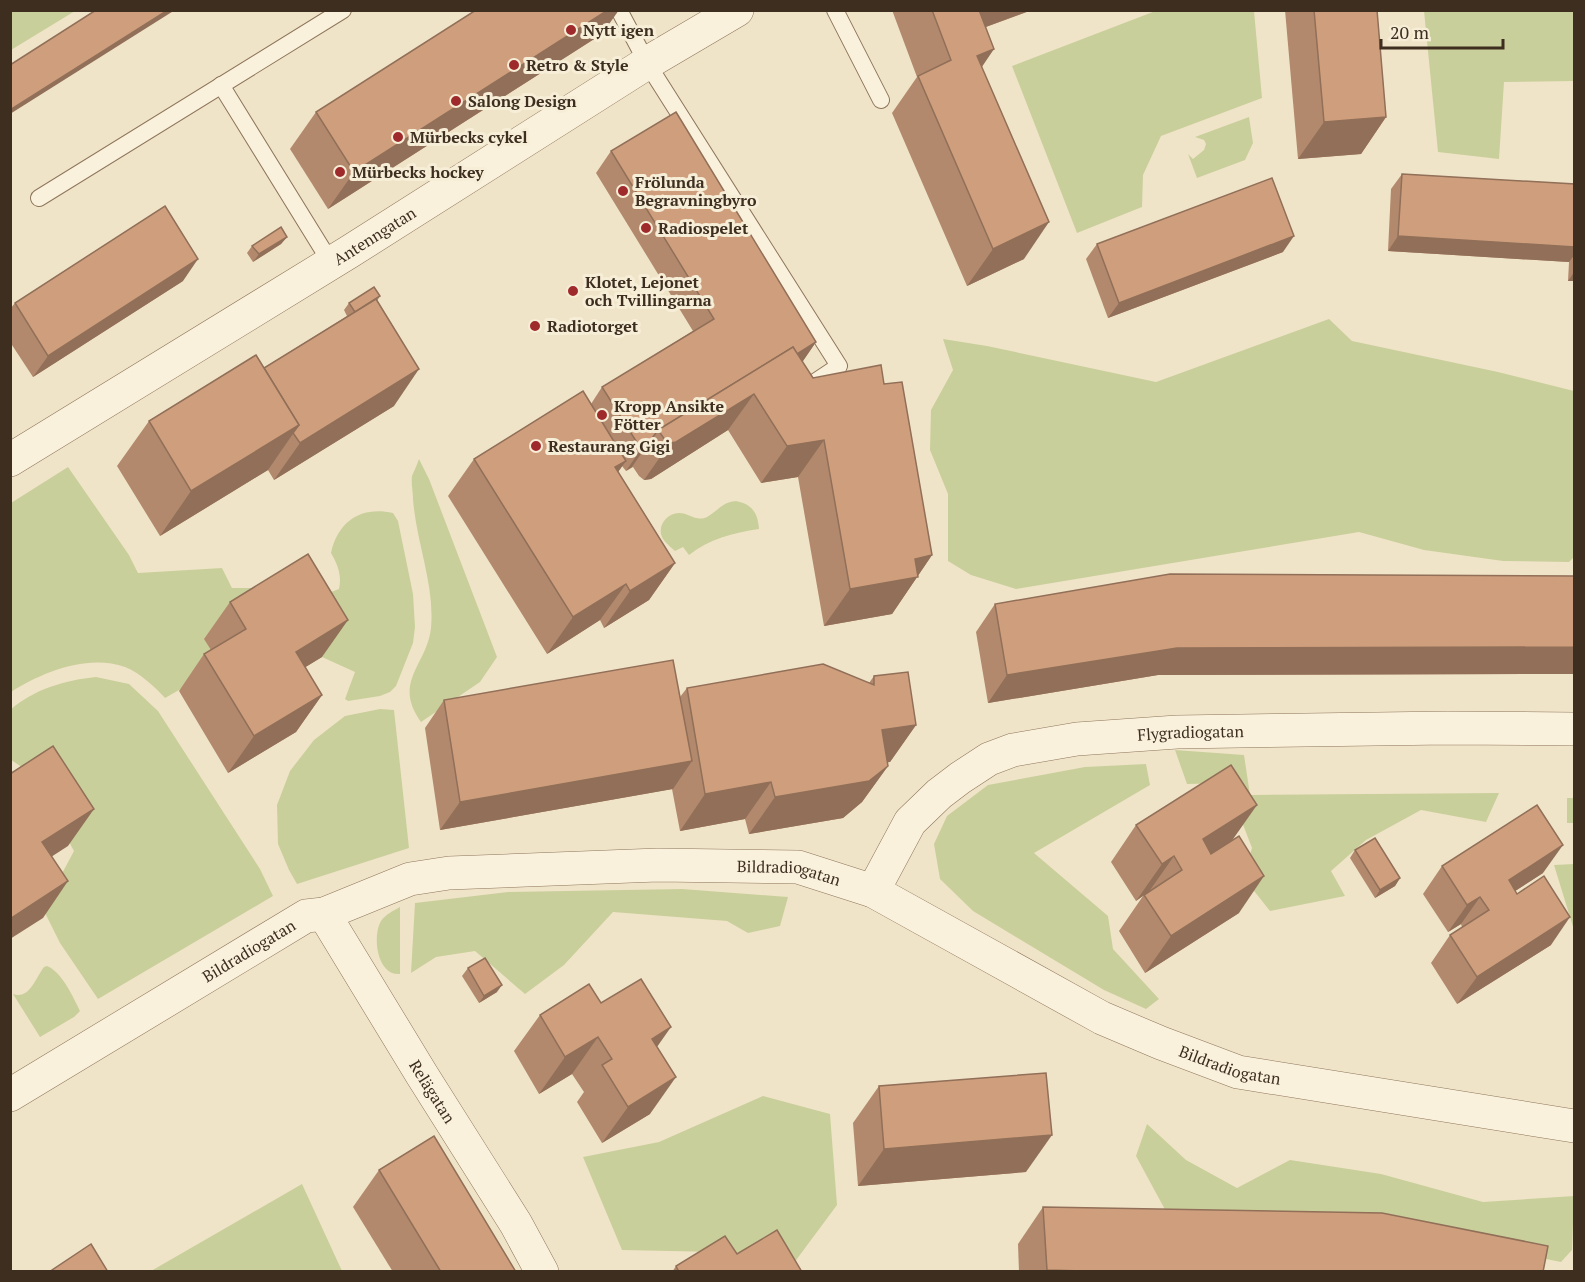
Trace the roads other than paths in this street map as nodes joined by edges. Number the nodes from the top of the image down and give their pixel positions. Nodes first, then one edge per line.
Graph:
1 (343, 10) edge
2 (619, 10) edge
3 (737, 10) edge
4 (835, 10) edge
5 (647, 63) junction
6 (221, 85) junction
7 (881, 100) dead end
8 (39, 198) dead end
9 (331, 263) junction
10 (806, 388) edge
11 (10, 460) edge
12 (1575, 729) edge
13 (873, 891) junction
14 (324, 914) junction
15 (10, 1095) edge
16 (1575, 1126) edge
17 (542, 1272) edge

1 - 6 lane
2 - 5 lane
3 - 5 street, Antenngatan
4 - 7 lane
5 - 9 street, Antenngatan
5 - 10 lane
6 - 8 lane
6 - 9 lane
9 - 11 street, Antenngatan
12 - 13 street, Flygradiogatan
13 - 14 street, Bildradiogatan
13 - 16 street, Bildradiogatan
14 - 15 street, Bildradiogatan
14 - 17 street, Relägatan

